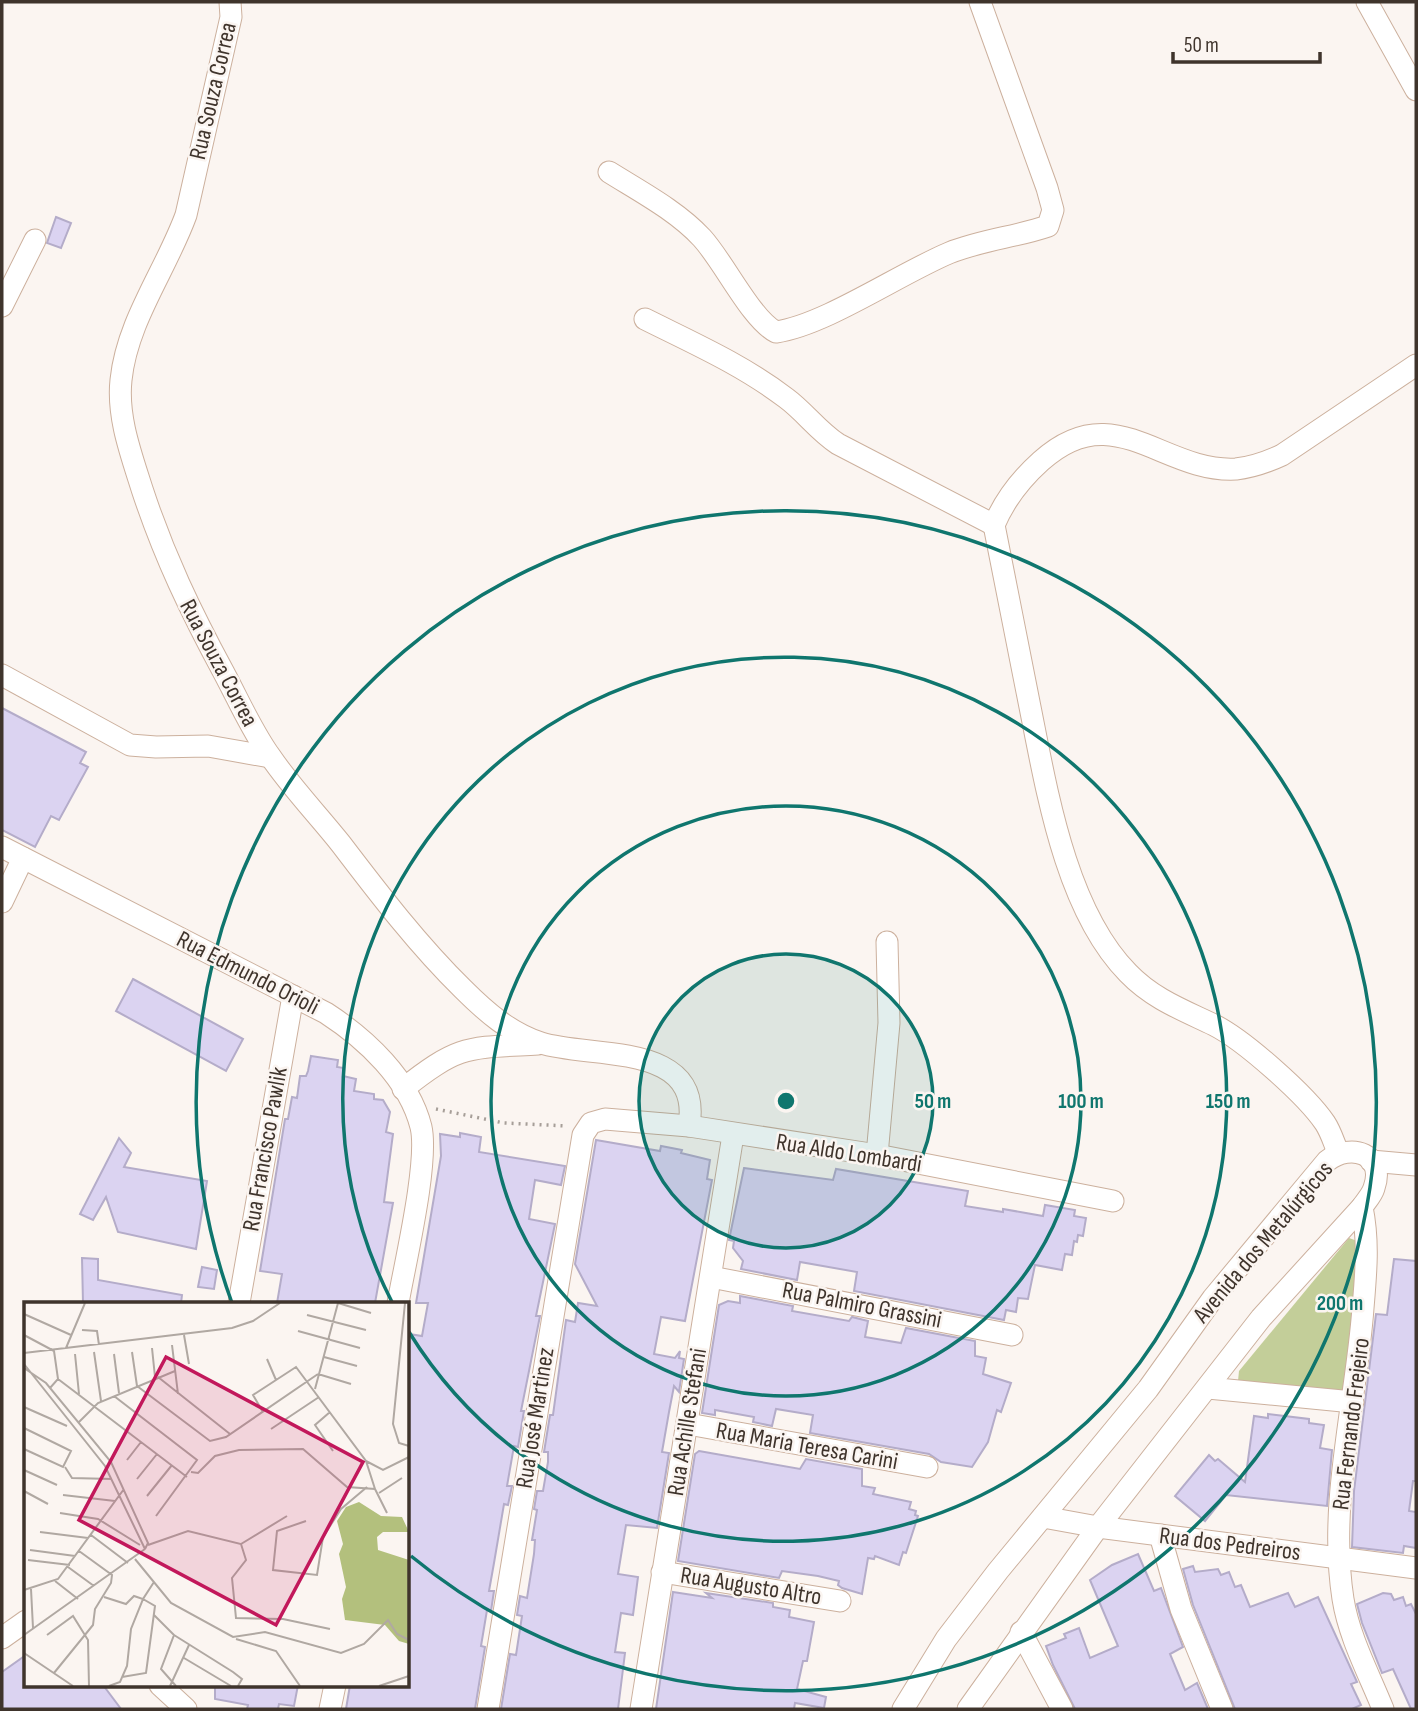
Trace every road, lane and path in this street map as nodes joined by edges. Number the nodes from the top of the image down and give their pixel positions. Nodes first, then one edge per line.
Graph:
1 (230, 2) edge
2 (980, 2) edge
3 (1367, 2) edge
4 (1416, 90) edge
5 (610, 172) dead end
6 (35, 240) dead end
7 (2, 306) edge
8 (645, 319) dead end
9 (1416, 365) edge
10 (994, 525) junction
11 (2, 676) edge
12 (270, 757) junction
13 (2, 847) edge
14 (23, 858) junction
15 (2, 902) edge
16 (887, 942) dead end
17 (293, 996) junction
18 (543, 1044) junction
19 (407, 1096) junction
20 (689, 1126) junction
21 (586, 1128) junction
22 (733, 1135) junction
23 (1338, 1152) junction
24 (877, 1155) junction
25 (1371, 1161) junction
26 (1416, 1164) edge
27 (1113, 1200) dead end
28 (1362, 1207) junction
29 (711, 1277) junction
30 (239, 1302) edge
31 (398, 1302) edge
32 (1012, 1335) dead end
33 (1208, 1388) junction
34 (1353, 1402) junction
35 (688, 1424) junction
36 (927, 1467) dead end
37 (1043, 1517) junction
38 (1098, 1527) junction
39 (1160, 1535) junction
40 (1339, 1557) junction
41 (1416, 1568) edge
42 (662, 1572) junction
43 (840, 1601) dead end
44 (24, 1622) edge
45 (1021, 1632) junction
46 (2, 1639) edge
47 (335, 1686) edge
48 (909, 1707) edge
49 (330, 1709) edge
50 (488, 1709) edge
51 (641, 1709) edge
52 (968, 1709) edge
53 (1062, 1709) edge
54 (1222, 1709) edge
55 (1383, 1709) edge

1 - 12 street, Rua Souza Correa
2 - 5 street
3 - 4 street
6 - 7 street
8 - 10 street
9 - 10 street
10 - 23 street
11 - 12 street
12 - 18 street, Rua Souza Correa
13 - 14 street, Rua Edmundo Orioli
14 - 15 street
14 - 17 street, Rua Edmundo Orioli
16 - 24 street
17 - 19 street, Rua Edmundo Orioli
17 - 30 street, Rua Francisco Pawlik
18 - 19 street
18 - 20 street, Rua Souza Correa
19 - 21 path
19 - 31 street, Rua Edmundo Orioli
20 - 21 street, Rua Aldo Lombardi
20 - 22 street, Rua Aldo Lombardi
21 - 50 street, Rua José Martinez
22 - 24 street, Rua Aldo Lombardi
22 - 29 street, Rua Achille Stefani
23 - 25 street, Avenida dos Metalúrgicos
23 - 37 street, Avenida dos Metalúrgicos
24 - 27 street, Rua Aldo Lombardi
25 - 26 street
25 - 28 street, Avenida dos Metalúrgicos
28 - 33 street, Avenida dos Metalúrgicos
28 - 34 street, Rua Fernando Frejeiro
29 - 32 street, Rua Palmiro Grassini
29 - 35 street, Rua Achille Stefani
33 - 34 street
33 - 38 street, Avenida dos Metalúrgicos
34 - 40 street, Rua Fernando Frejeiro
35 - 36 street, Rua Maria Teresa Carini
35 - 42 street, Rua Achille Stefani
37 - 38 street, Rua dos Pedreiros
37 - 48 street, Avenida dos Metalúrgicos
38 - 39 street, Rua dos Pedreiros
38 - 45 street, Avenida dos Metalúrgicos
39 - 40 street, Rua dos Pedreiros
39 - 54 street
40 - 41 street, Rua dos Pedreiros
40 - 55 street, Rua Fernando Frejeiro
42 - 43 street, Rua Augusto Altro
42 - 51 street, Rua Achille Stefani
44 - 46 street
45 - 52 street, Avenida dos Metalúrgicos
45 - 53 street
47 - 49 street

